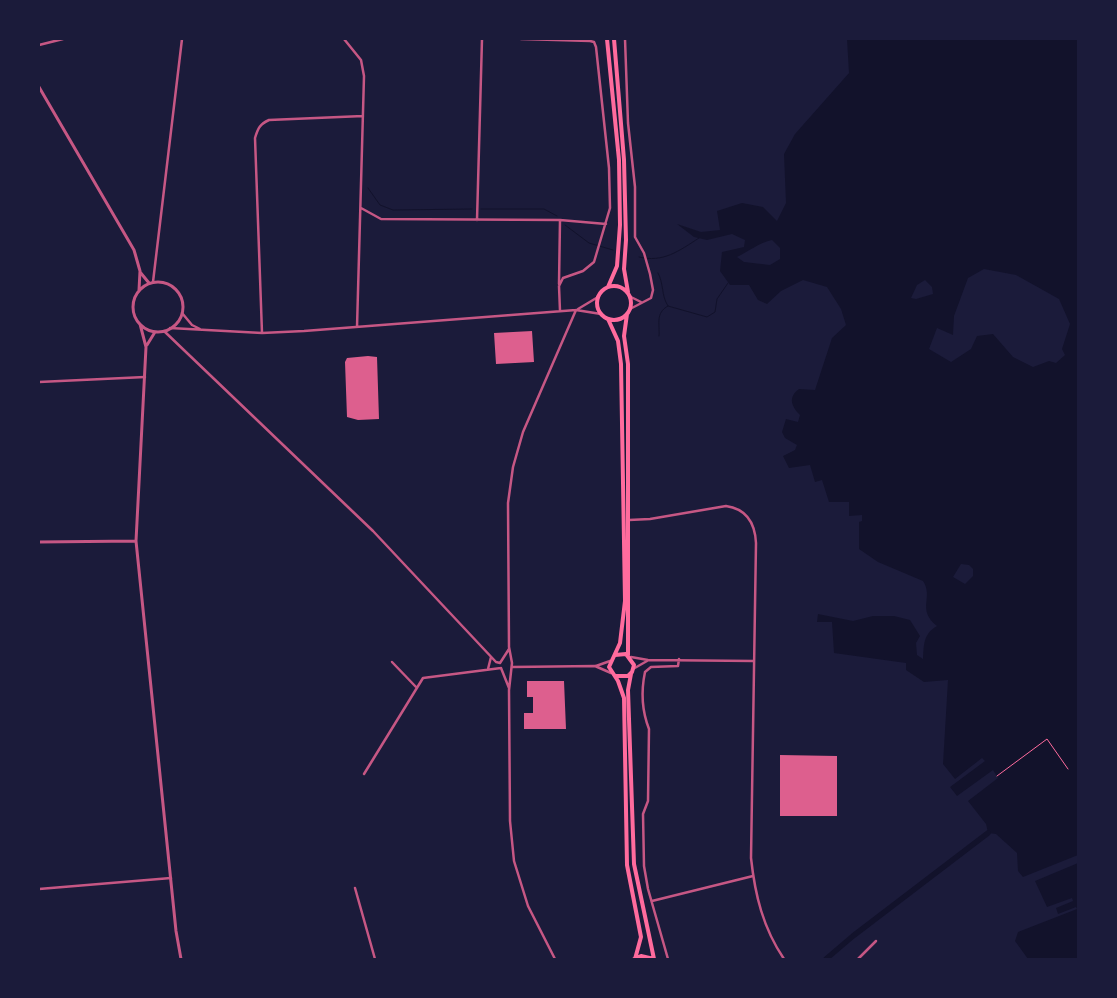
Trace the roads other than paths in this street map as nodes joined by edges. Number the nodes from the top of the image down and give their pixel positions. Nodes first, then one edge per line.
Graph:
1 (64, 39) edge
2 (182, 39) edge
3 (344, 39) edge
4 (482, 39) edge
5 (521, 39) edge
6 (607, 39) edge
7 (614, 39) edge
8 (625, 39) edge
9 (39, 45) edge
10 (39, 87) edge
11 (363, 116) junction
12 (360, 208) junction
13 (477, 220) junction
14 (560, 220) junction
15 (606, 224) junction
16 (140, 271) junction
17 (151, 283) junction
18 (559, 286) junction
19 (608, 287) junction
20 (139, 290) junction
21 (628, 292) junction
22 (598, 296) junction
23 (631, 297) junction
24 (641, 302) junction
25 (630, 309) junction
26 (576, 310) junction
27 (560, 311) junction
28 (182, 313) junction
29 (601, 314) junction
30 (628, 314) junction
31 (608, 319) junction
32 (140, 324) junction
33 (356, 327) junction
34 (170, 328) junction
35 (201, 330) junction
36 (156, 331) junction
37 (164, 331) junction
38 (262, 332) junction
39 (146, 347) junction
40 (145, 377) junction
41 (39, 382) edge
42 (629, 520) junction
43 (136, 541) junction
44 (39, 542) edge
45 (509, 647) junction
46 (614, 656) junction
47 (629, 656) junction
48 (491, 657) junction
49 (503, 659) junction
50 (679, 659) junction
51 (648, 660) junction
52 (754, 661) junction
53 (392, 662) dead end
54 (610, 662) junction
55 (500, 663) junction
56 (511, 665) junction
57 (594, 666) junction
58 (488, 669) junction
59 (502, 669) junction
60 (633, 669) junction
61 (613, 674) junction
62 (630, 674) junction
63 (416, 687) junction
64 (509, 690) junction
65 (364, 774) dead end
66 (753, 876) junction
67 (170, 878) junction
68 (355, 888) dead end
69 (39, 889) edge
70 (652, 901) junction
71 (876, 941) dead end
72 (182, 959) edge
73 (376, 959) edge
74 (555, 959) edge
75 (634, 959) edge
76 (654, 959) edge
77 (668, 959) edge
78 (784, 959) edge
79 (858, 959) edge

1 - 9 street
2 - 17 street
3 - 11 street
4 - 13 street
5 - 15 street
6 - 19 main road
7 - 21 main road
8 - 24 street
10 - 16 street
11 - 12 street
11 - 38 street
12 - 13 street
12 - 33 street
13 - 14 street
14 - 15 street
14 - 18 street
15 - 18 street
16 - 17 street
16 - 20 street
17 - 20 street
17 - 28 street
18 - 27 street
19 - 21 main road
19 - 22 main road
20 - 32 street
21 - 23 main road
22 - 26 street
22 - 29 main road
23 - 24 street
23 - 25 main road
24 - 25 street
25 - 30 main road
26 - 27 street
26 - 29 street
26 - 45 street
27 - 33 street
28 - 34 street
28 - 35 street
29 - 31 main road
30 - 31 main road
30 - 42 main road
31 - 46 main road
32 - 36 street
32 - 39 street
33 - 38 street
34 - 35 street
34 - 37 street
35 - 38 street
36 - 37 street
36 - 39 street
37 - 48 street
39 - 40 street
40 - 41 street
40 - 43 street
42 - 47 main road
42 - 52 street
43 - 44 street
43 - 67 street
45 - 49 street
45 - 56 street
46 - 47 main road
46 - 54 main road
47 - 51 street
47 - 60 main road
48 - 49 street
48 - 55 street
48 - 58 street
49 - 55 street
49 - 56 street
50 - 51 street
50 - 52 street
50 - 70 street
51 - 60 street
52 - 66 street
53 - 63 street
54 - 57 street
54 - 61 main road
55 - 58 street
55 - 59 street
56 - 57 street
56 - 59 street
56 - 64 street
57 - 61 street
58 - 59 street
58 - 63 street
59 - 64 street
60 - 62 main road
61 - 62 main road
61 - 75 main road
62 - 76 main road
63 - 65 street
64 - 74 street
66 - 70 street
66 - 78 street
67 - 69 street
67 - 72 street
68 - 73 street
70 - 77 street
71 - 79 street
75 - 76 main road

